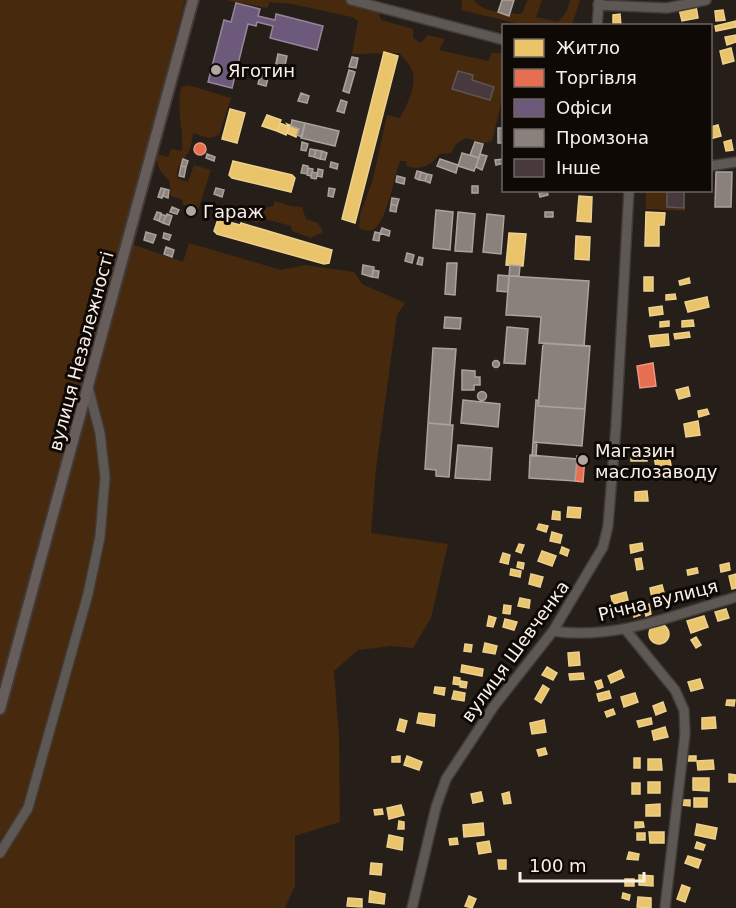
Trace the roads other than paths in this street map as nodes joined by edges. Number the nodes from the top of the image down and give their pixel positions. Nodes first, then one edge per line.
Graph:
1 (193, 0) edge
2 (351, 0) edge
3 (706, 0) edge
4 (598, 2) edge
5 (597, 24) edge
6 (502, 39) edge
7 (736, 162) edge
8 (712, 166) edge
9 (629, 192) edge
10 (88, 387) junction
11 (736, 597) edge
12 (625, 629) junction
13 (553, 631) junction
14 (0, 709) edge
15 (0, 853) edge
16 (411, 908) edge
17 (665, 908) edge

1 - 10 main road, вулиця Незалежності
2 - 6 street
3 - 4 street
4 - 5 street
7 - 8 street
9 - 13 street, вулиця Шевченка
10 - 14 main road, вулиця Незалежності
10 - 15 street
11 - 12 street, Річна вулиця
12 - 13 street, Річна вулиця
12 - 17 street
13 - 16 street, вулиця Шевченка

